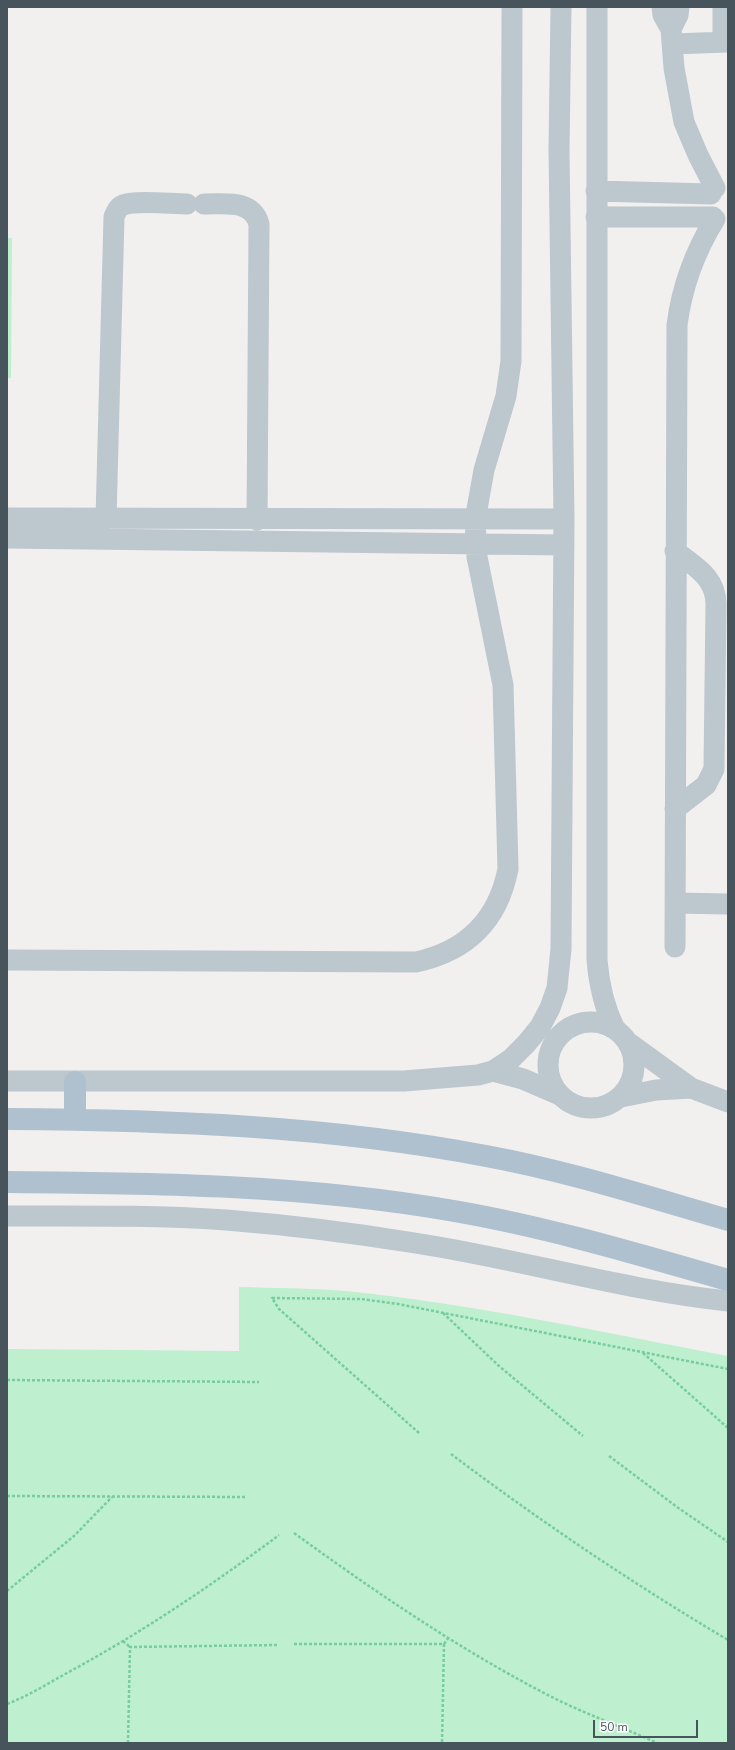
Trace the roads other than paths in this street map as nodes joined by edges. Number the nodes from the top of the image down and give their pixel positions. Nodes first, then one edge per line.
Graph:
1 (512, 7) edge
2 (561, 7) edge
3 (596, 7) edge
4 (662, 7) edge
5 (679, 7) edge
6 (723, 7) edge
7 (671, 36) junction
8 (725, 42) edge
9 (718, 188) edge
10 (596, 191) junction
11 (596, 217) junction
12 (719, 220) edge
13 (7, 518) edge
14 (106, 519) junction
15 (564, 519) junction
16 (257, 520) junction
17 (475, 520) junction
18 (7, 538) edge
19 (476, 543) junction
20 (564, 545) junction
21 (675, 551) junction
22 (675, 808) junction
23 (675, 903) junction
24 (728, 904) edge
25 (675, 947) dead end
26 (7, 960) edge
27 (540, 1027) junction
28 (622, 1036) junction
29 (557, 1039) junction
30 (493, 1071) junction
31 (7, 1081) edge
32 (75, 1082) junction
33 (692, 1088) junction
34 (560, 1095) junction
35 (621, 1097) junction
36 (728, 1102) edge
37 (7, 1119) edge
38 (75, 1120) junction
39 (7, 1182) edge
40 (7, 1216) edge
41 (728, 1220) edge
42 (728, 1280) edge
43 (728, 1301) edge

1 - 17 street
2 - 15 street
3 - 10 street
4 - 7 street
5 - 7 street
6 - 8 street
7 - 8 street
7 - 9 street
9 - 10 street
9 - 12 street
10 - 11 street
11 - 12 street
11 - 28 street
12 - 21 street
13 - 14 street
14 - 16 street
14 - 16 street
15 - 17 street
15 - 20 street
16 - 17 street
17 - 19 street
18 - 19 street
19 - 20 street
19 - 26 street
20 - 27 street
21 - 22 street
21 - 22 street
22 - 23 street
23 - 24 street
23 - 25 street
27 - 29 street
27 - 30 street
28 - 29 street
28 - 33 street
28 - 35 street
29 - 34 street
30 - 32 street
30 - 34 street
31 - 32 street
32 - 38 main road
33 - 35 street
33 - 36 street
34 - 35 street
37 - 38 main road
38 - 41 main road
39 - 42 main road
40 - 43 street

